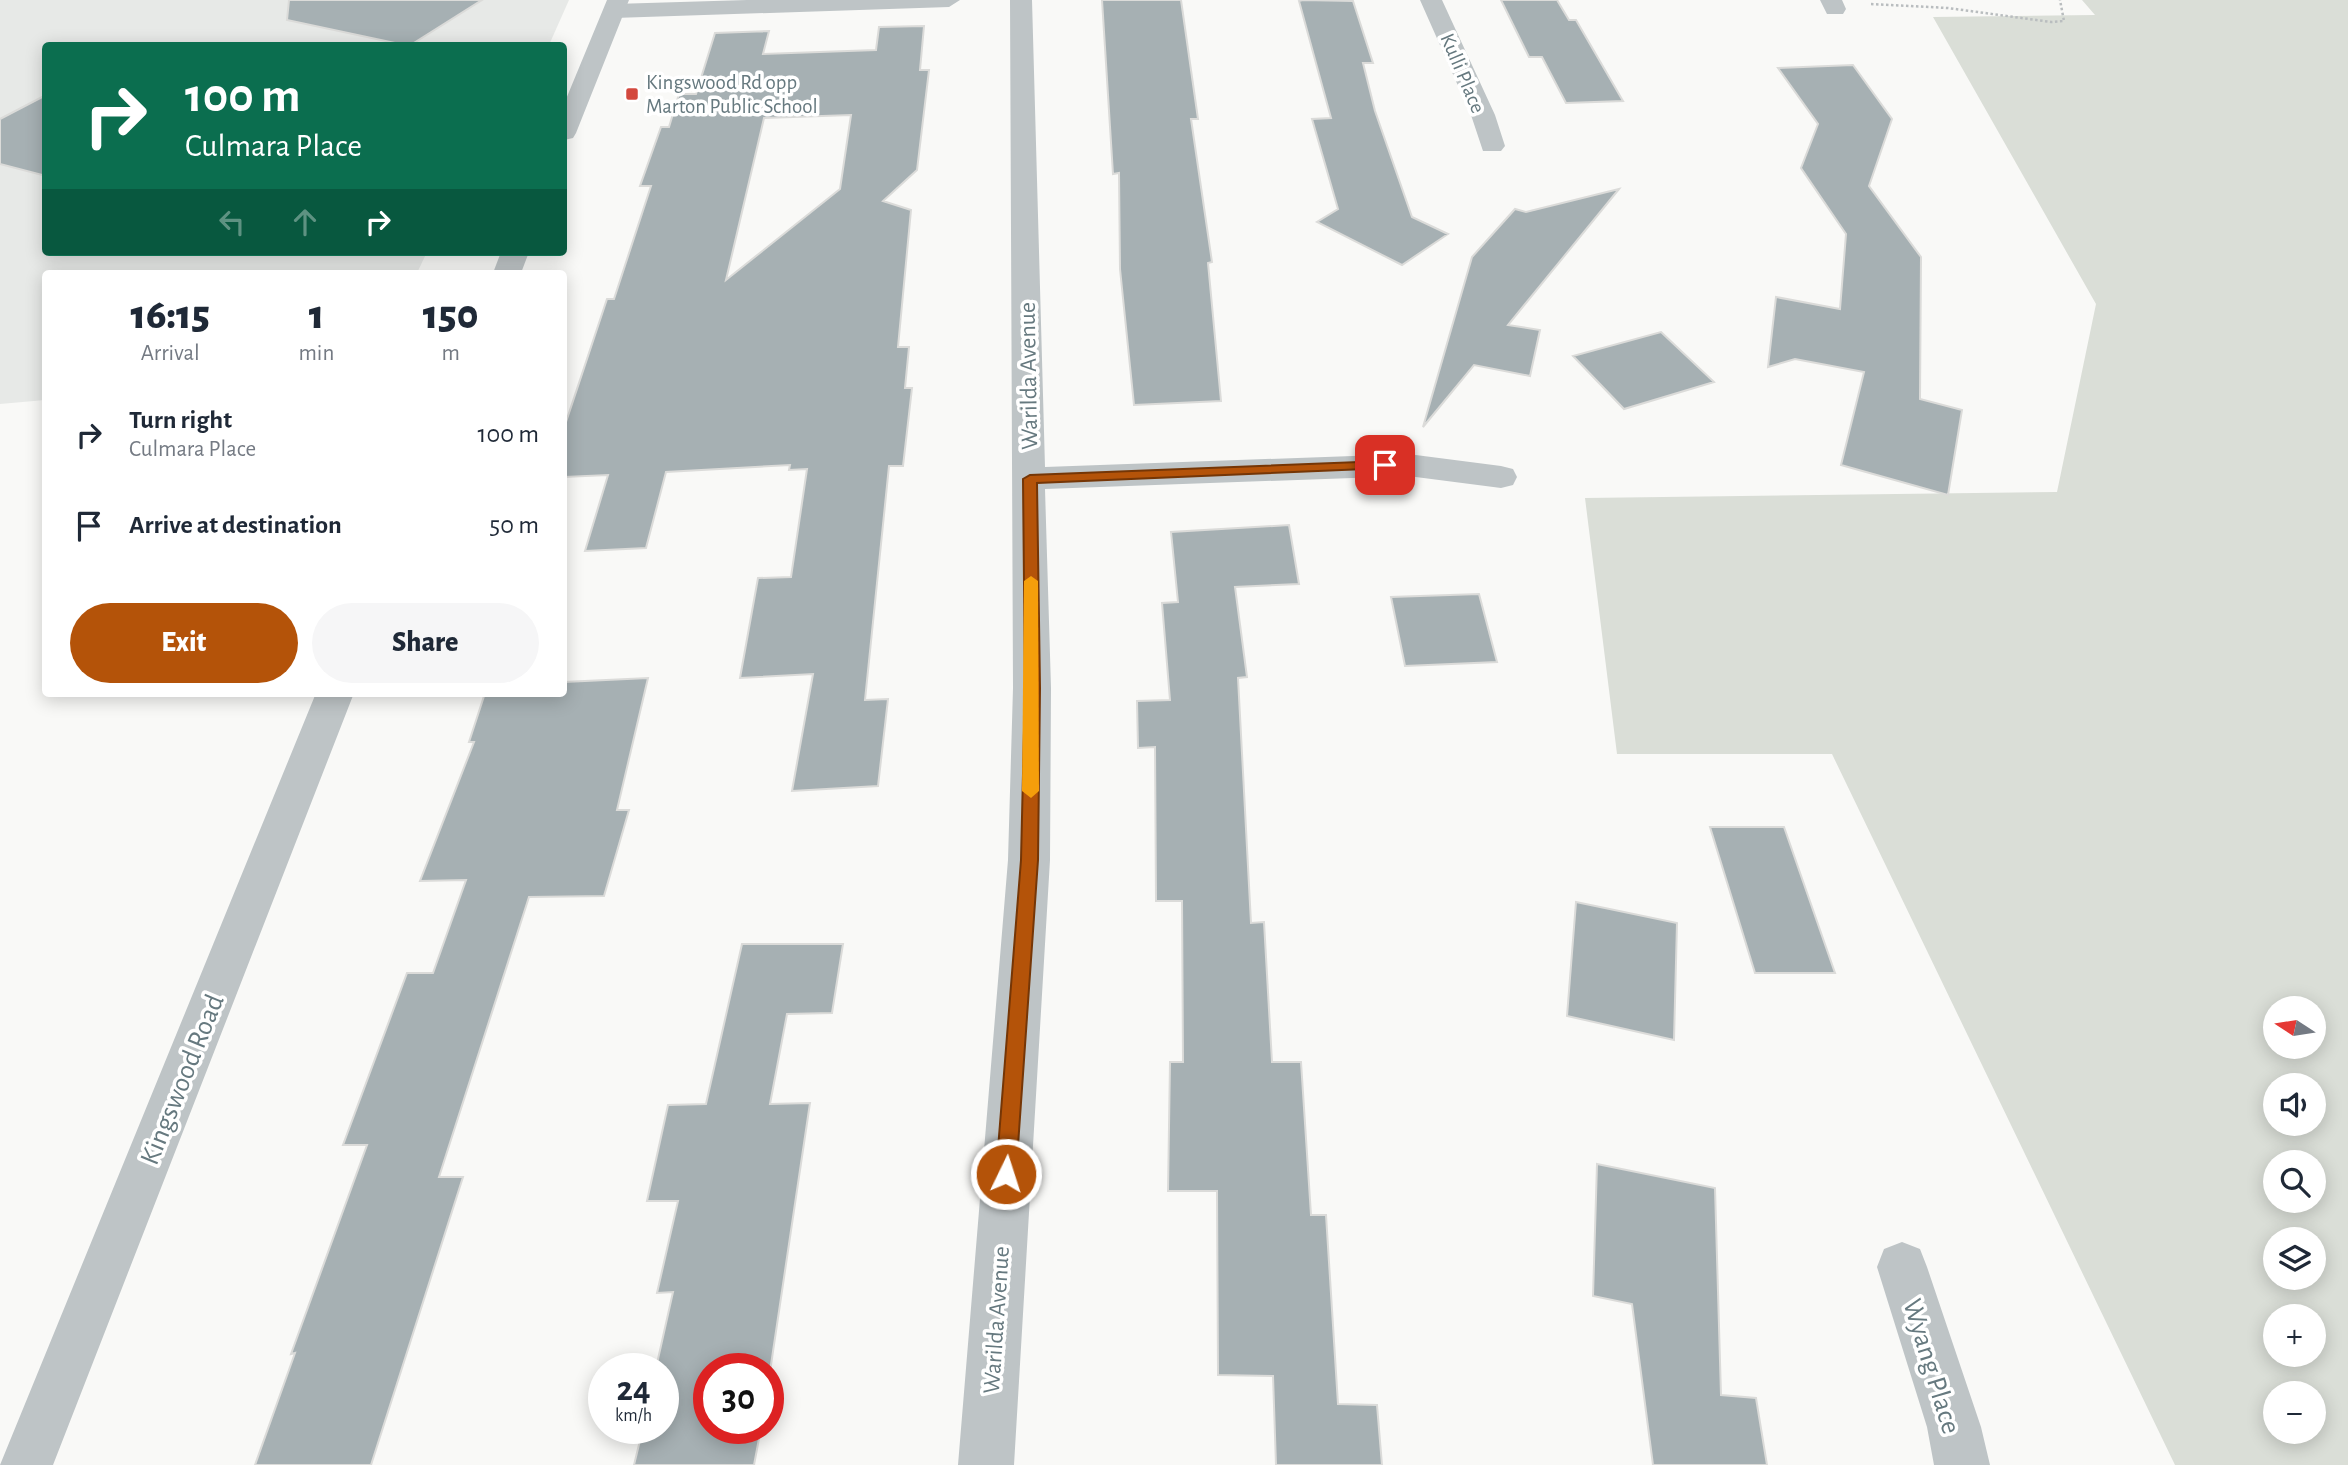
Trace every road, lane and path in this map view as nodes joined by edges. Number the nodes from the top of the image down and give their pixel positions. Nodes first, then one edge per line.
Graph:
1 (949, 0) edge
2 (1021, 0) edge
3 (1432, 0) edge
4 (2060, 0) edge
5 (1833, 4) edge
6 (616, 5) edge
7 (567, 126) edge
8 (1492, 146) dead end
9 (1501, 477) dead end
10 (1030, 479) junction
11 (333, 697) edge
12 (1902, 1267) dead end
13 (25, 1465) edge
14 (986, 1465) edge
15 (1962, 1465) edge

1 - 6 street
2 - 10 street, Warilda Avenue
3 - 8 street, Kulli Place
4 - 5 path
6 - 7 street
9 - 10 street
10 - 14 street, Warilda Avenue
11 - 13 street, Kingswood Road
12 - 15 street, Wyang Place

